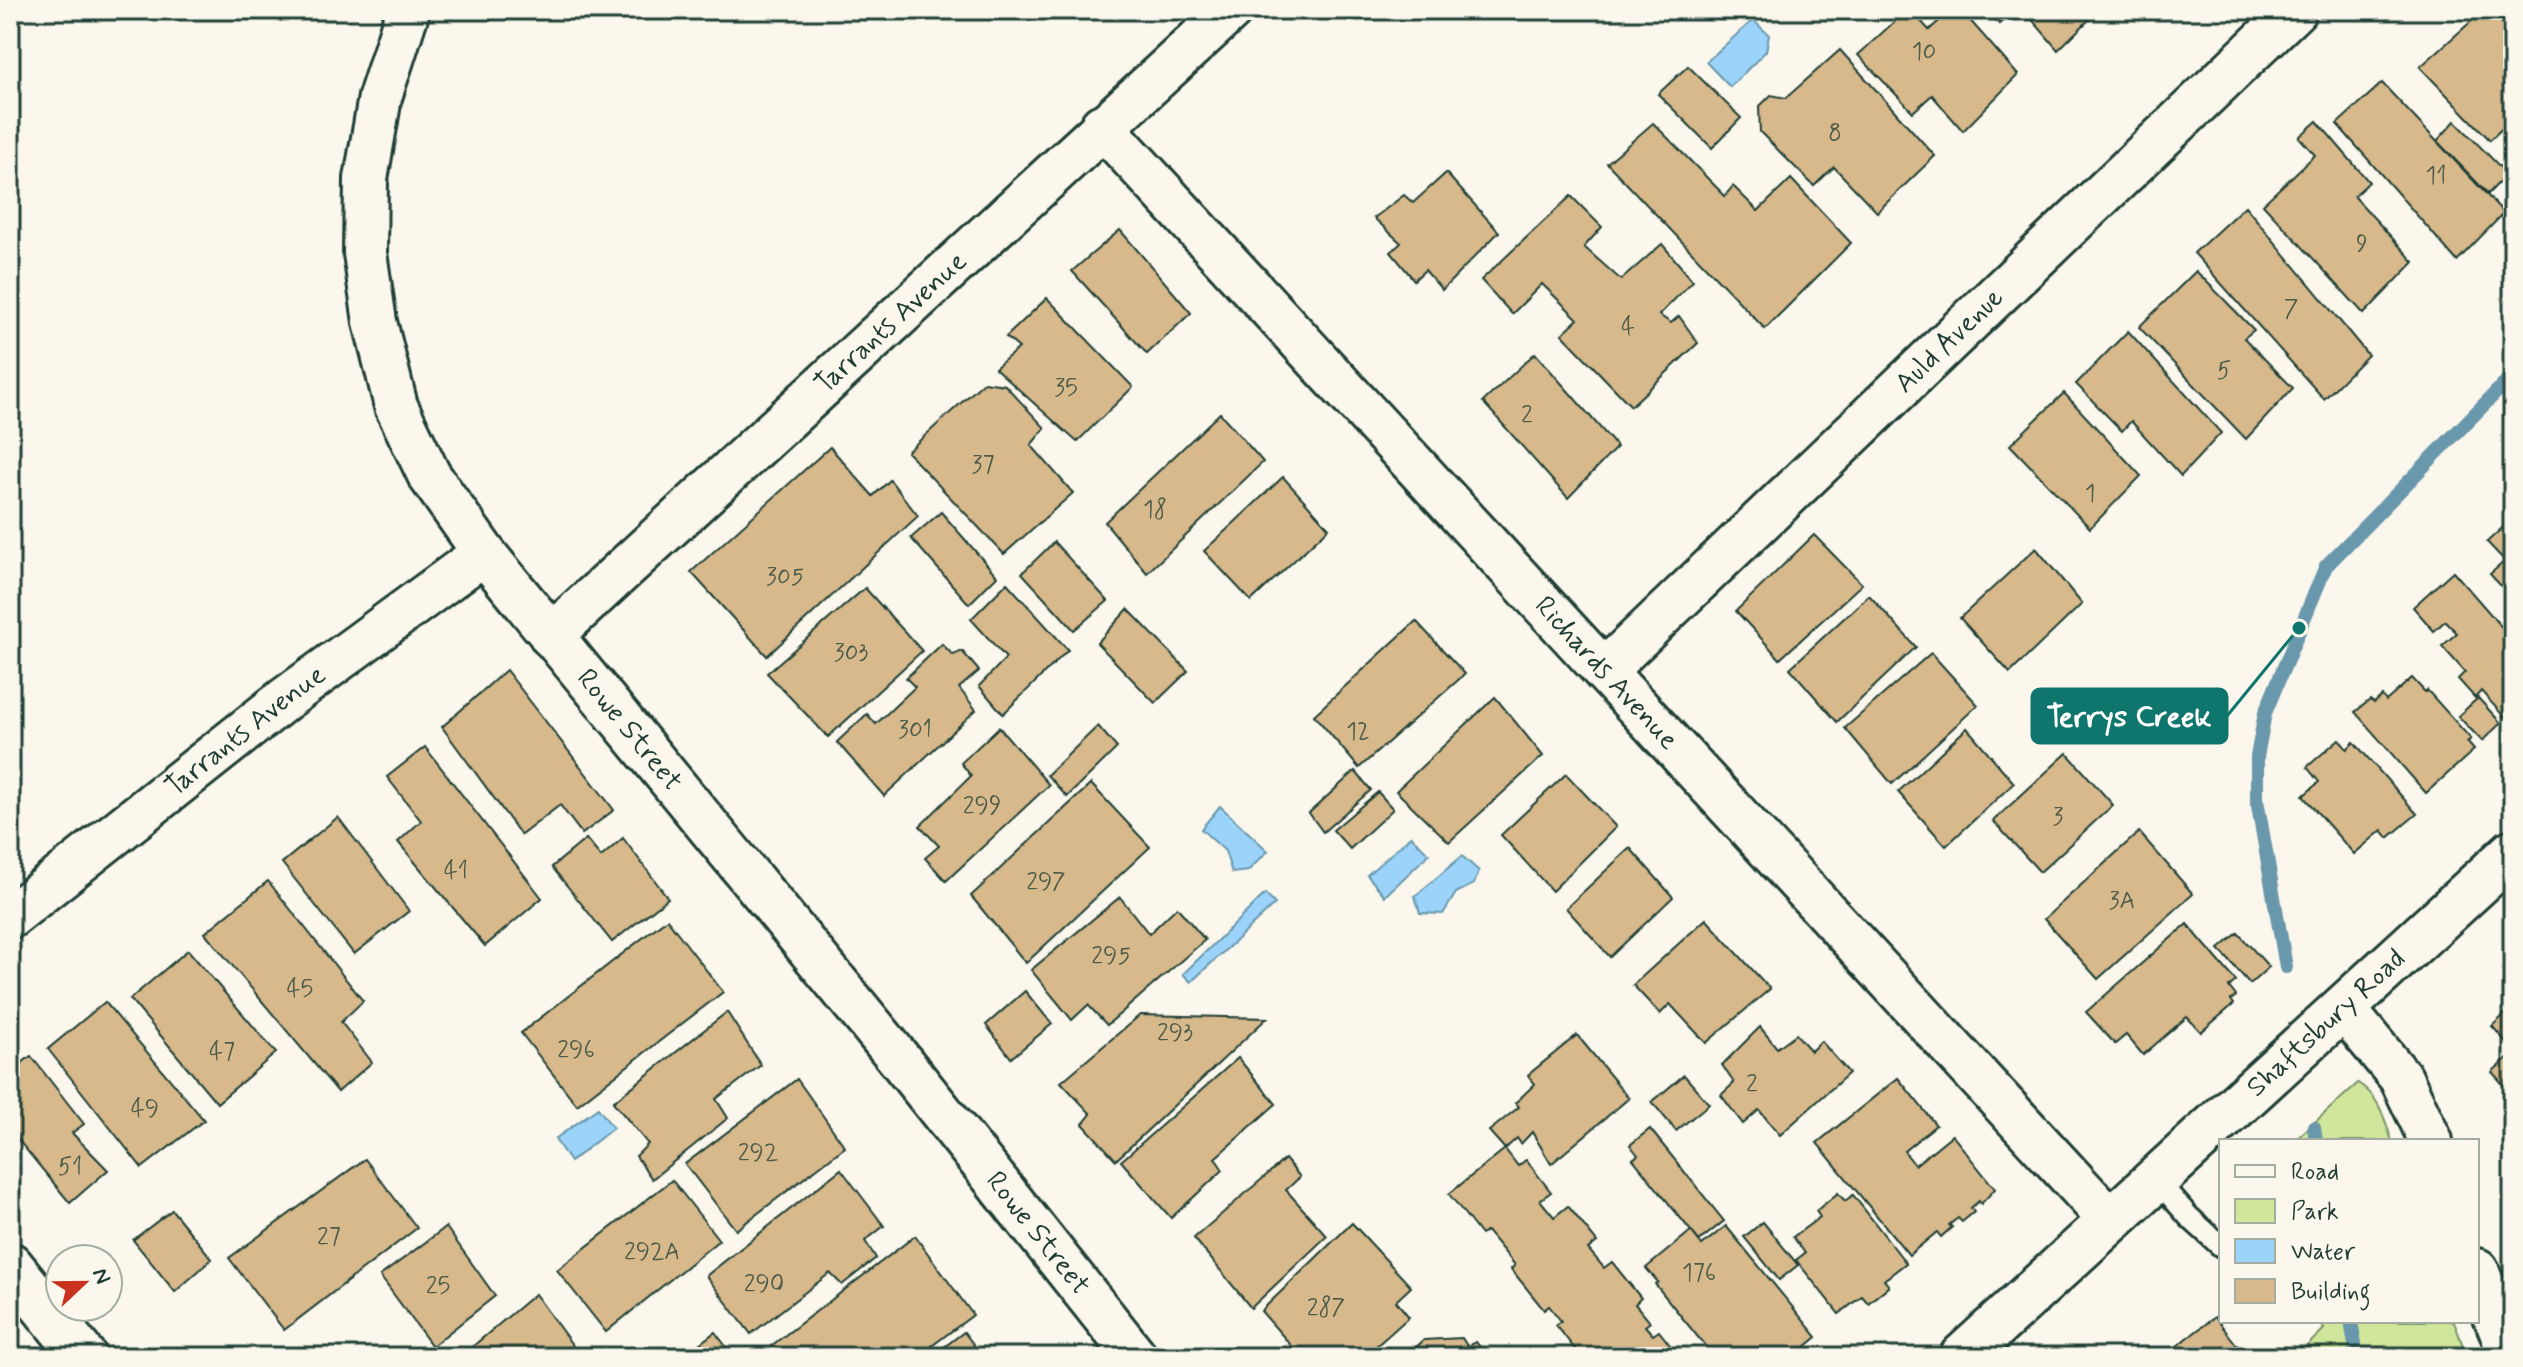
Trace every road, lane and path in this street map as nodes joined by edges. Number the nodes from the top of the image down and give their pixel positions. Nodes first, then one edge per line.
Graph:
1 (408, 10) edge
2 (1231, 10) edge
3 (2295, 10) edge
4 (1102, 126) junction
5 (484, 553) junction
6 (551, 636) junction
7 (1604, 671) junction
8 (2513, 852) edge
9 (10, 917) edge
10 (2344, 1009) junction
11 (2430, 1139) edge
12 (2156, 1179) junction
13 (2111, 1221) junction
14 (2219, 1244) edge
15 (10, 1265) edge
16 (2479, 1275) edge
17 (84, 1357) edge
18 (1136, 1357) edge
19 (1962, 1357) edge
20 (2511, 1357) edge

1 - 5 street, Rowe Street
2 - 4 street, Tarrants Avenue
3 - 7 street, Auld Avenue
4 - 6 street, Tarrants Avenue
4 - 7 street, Richards Avenue
5 - 6 street, Rowe Street
5 - 9 street, Tarrants Avenue
6 - 18 street, Rowe Street
7 - 13 street, Richards Avenue
8 - 10 street, Shaftsbury Road
10 - 11 street
10 - 12 street, Shaftsbury Road
12 - 13 street, Shaftsbury Road
12 - 14 lane
13 - 19 street, Shaftsbury Road
15 - 17 street
16 - 20 street

